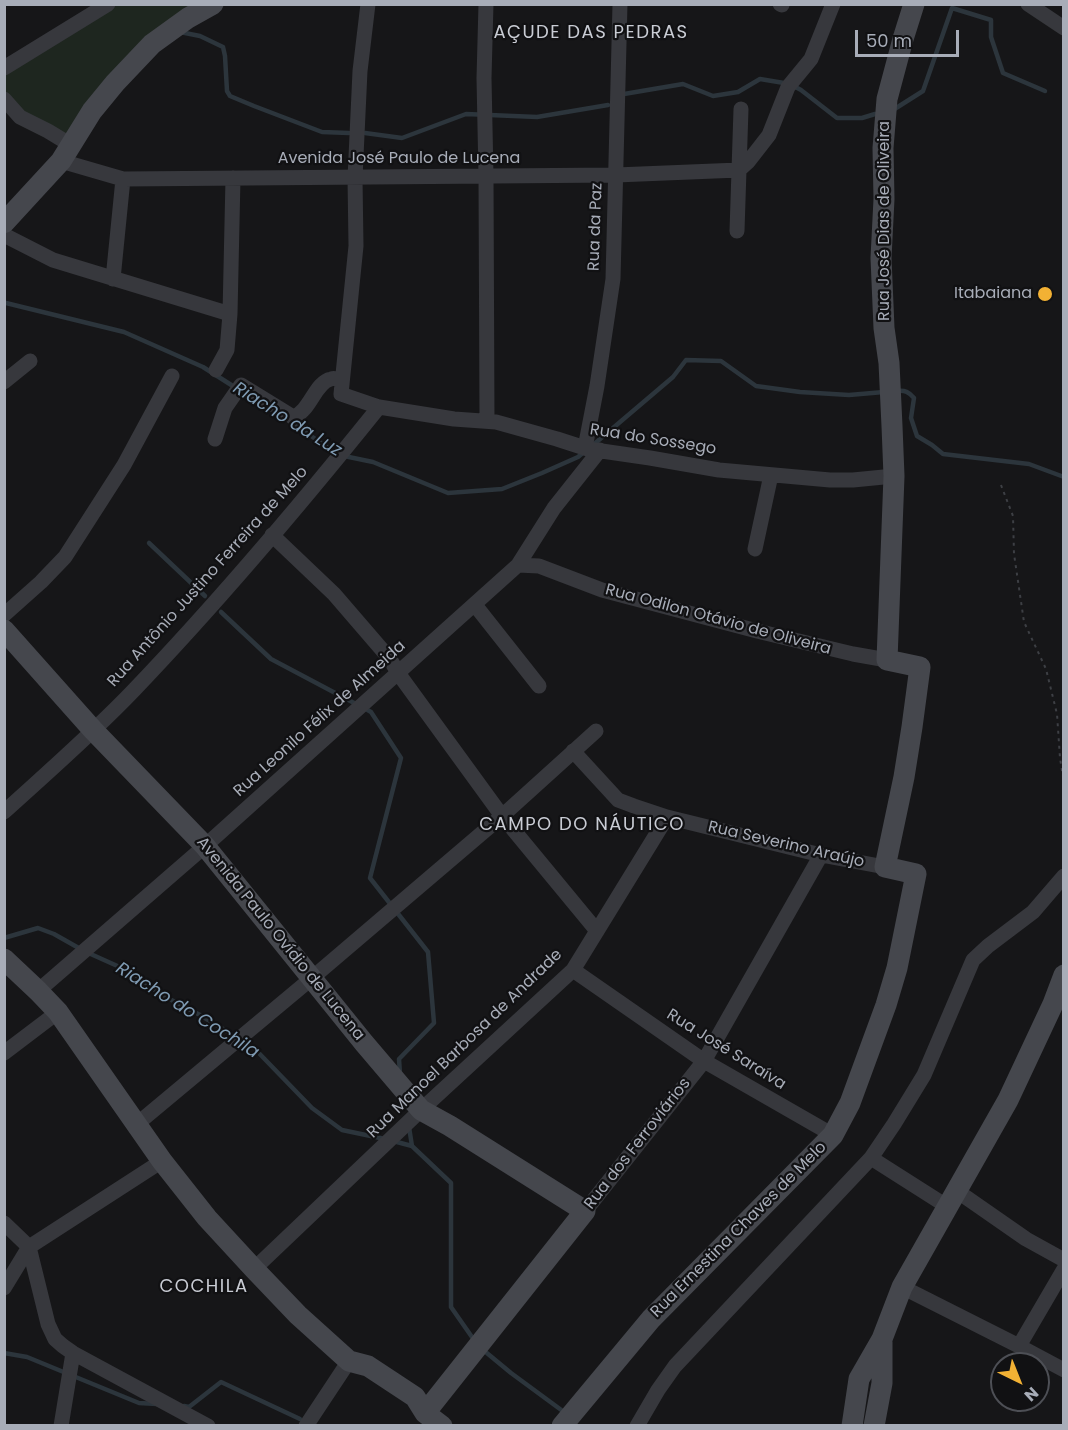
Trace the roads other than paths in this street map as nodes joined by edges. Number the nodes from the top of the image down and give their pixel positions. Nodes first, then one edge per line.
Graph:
1 (108, 4) edge
2 (213, 4) edge
3 (368, 4) edge
4 (486, 4) edge
5 (620, 4) edge
6 (833, 4) edge
7 (914, 4) edge
8 (1028, 4) edge
9 (1064, 28) edge
10 (4, 68) edge
11 (4, 99) edge
12 (741, 109) dead end
13 (66, 153) junction
14 (739, 170) junction
15 (616, 175) junction
16 (486, 176) junction
17 (123, 178) junction
18 (233, 178) junction
19 (355, 178) junction
20 (4, 223) edge
21 (737, 231) dead end
22 (4, 235) edge
23 (113, 279) junction
24 (230, 314) junction
25 (30, 362) dead end
26 (216, 370) dead end
27 (172, 376) dead end
28 (4, 382) edge
29 (341, 387) junction
30 (379, 407) junction
31 (487, 421) junction
32 (215, 439) dead end
33 (593, 449) junction
34 (771, 475) junction
35 (894, 476) junction
36 (272, 535) junction
37 (754, 549) dead end
38 (518, 565) junction
39 (475, 605) junction
40 (4, 615) edge
41 (4, 630) edge
42 (887, 660) junction
43 (398, 673) junction
44 (539, 686) dead end
45 (93, 730) junction
46 (596, 731) dead end
47 (573, 751) junction
48 (4, 812) edge
49 (502, 816) junction
50 (667, 817) junction
51 (205, 846) junction
52 (821, 855) junction
53 (885, 867) junction
54 (916, 874) joint
55 (1064, 876) edge
56 (597, 931) junction
57 (4, 959) edge
58 (573, 970) junction
59 (1064, 975) edge
60 (312, 978) junction
61 (38, 991) junction
62 (58, 1012) junction
63 (4, 1053) edge
64 (704, 1061) junction
65 (421, 1110) junction
66 (136, 1124) junction
67 (833, 1134) junction
68 (871, 1158) junction
69 (162, 1161) junction
70 (952, 1199) junction
71 (585, 1211) junction
72 (4, 1223) edge
73 (29, 1247) junction
74 (1064, 1260) edge
75 (254, 1269) junction
76 (1064, 1269) edge
77 (902, 1287) junction
78 (4, 1288) edge
79 (882, 1339) junction
80 (1020, 1346) junction
81 (73, 1353) junction
82 (349, 1361) junction
83 (1064, 1370) edge
84 (434, 1419) edge
85 (61, 1425) edge
86 (208, 1425) edge
87 (306, 1425) edge
88 (562, 1425) edge
89 (637, 1425) edge
90 (852, 1425) edge
91 (874, 1425) edge

1 - 10 street
2 - 13 street
3 - 19 street
4 - 16 street
5 - 15 street, Rua da Paz
6 - 14 street
7 - 35 street, Rua José Dias de Oliveira
8 - 9 street
11 - 13 street, Avenida José Paulo de Lucena
12 - 14 street
13 - 17 street, Avenida José Paulo de Lucena
13 - 20 street
14 - 15 street, Avenida José Paulo de Lucena
14 - 21 street
15 - 16 street, Avenida José Paulo de Lucena
15 - 33 street, Rua da Paz
16 - 19 street, Avenida José Paulo de Lucena
16 - 31 street
17 - 18 street, Avenida José Paulo de Lucena
17 - 23 street
18 - 19 street, Avenida José Paulo de Lucena
18 - 24 street
19 - 29 street
22 - 23 street
23 - 24 street
24 - 26 street
25 - 28 street
27 - 40 street
29 - 30 street, Rua do Sossego
29 - 32 street
30 - 31 street, Rua do Sossego
30 - 36 street, Rua Antônio Justino Ferreira de Melo
31 - 33 street, Rua do Sossego
33 - 34 street, Rua do Sossego
33 - 38 street, Rua Leonilo Félix de Almeida
34 - 35 street, Rua do Sossego
34 - 37 street
35 - 42 street, Rua José Dias de Oliveira
36 - 43 street
36 - 45 street, Rua Antônio Justino Ferreira de Melo
38 - 39 street, Rua Leonilo Félix de Almeida
38 - 42 street, Rua Odilon Otávio de Oliveira
39 - 43 street, Rua Leonilo Félix de Almeida
39 - 44 street
41 - 45 street, Avenida Paulo Ovídio de Lucena
42 - 53 street, Rua Odilon Otávio de Oliveira
43 - 49 street
43 - 51 street, Rua Leonilo Félix de Almeida
45 - 48 street, Rua Antônio Justino Ferreira de Melo
45 - 51 street, Avenida Paulo Ovídio de Lucena
46 - 47 street
47 - 49 street
47 - 50 street, Rua Severino Araújo
49 - 56 street
49 - 60 street
50 - 52 street, Rua Severino Araújo
50 - 56 street, Rua Manoel Barbosa de Andrade
51 - 60 street, Avenida Paulo Ovídio de Lucena
51 - 61 street, Rua Leonilo Félix de Almeida
52 - 53 street, Rua Severino Araújo
52 - 64 street, Rua dos Ferroviários
53 - 54 street, Rua Severino Araújo
54 - 67 street, Rua Ernestina Chaves de Melo
55 - 68 street
56 - 58 street, Rua Manoel Barbosa de Andrade
57 - 61 street
58 - 64 street, Rua José Saraíva
58 - 65 street, Rua Manoel Barbosa de Andrade
59 - 70 street
60 - 65 street, Avenida Paulo Ovídio de Lucena
60 - 66 street
61 - 62 street
62 - 63 street
62 - 66 street
64 - 67 street, Rua José Saraíva
64 - 71 street, Rua dos Ferroviários
65 - 71 street, Avenida Paulo Ovídio de Lucena
65 - 75 street, Rua Manoel Barbosa de Andrade
66 - 69 street
67 - 88 street, Rua Ernestina Chaves de Melo
68 - 70 street
68 - 89 street
69 - 73 street
69 - 75 street
70 - 74 street
70 - 77 street
71 - 84 street, Rua dos Ferroviários
72 - 73 street
73 - 78 street
73 - 81 street
75 - 82 street
76 - 80 street
77 - 79 street
77 - 80 street
79 - 90 street
79 - 91 street
80 - 83 street
81 - 85 street
81 - 86 street
82 - 84 street
82 - 87 street

